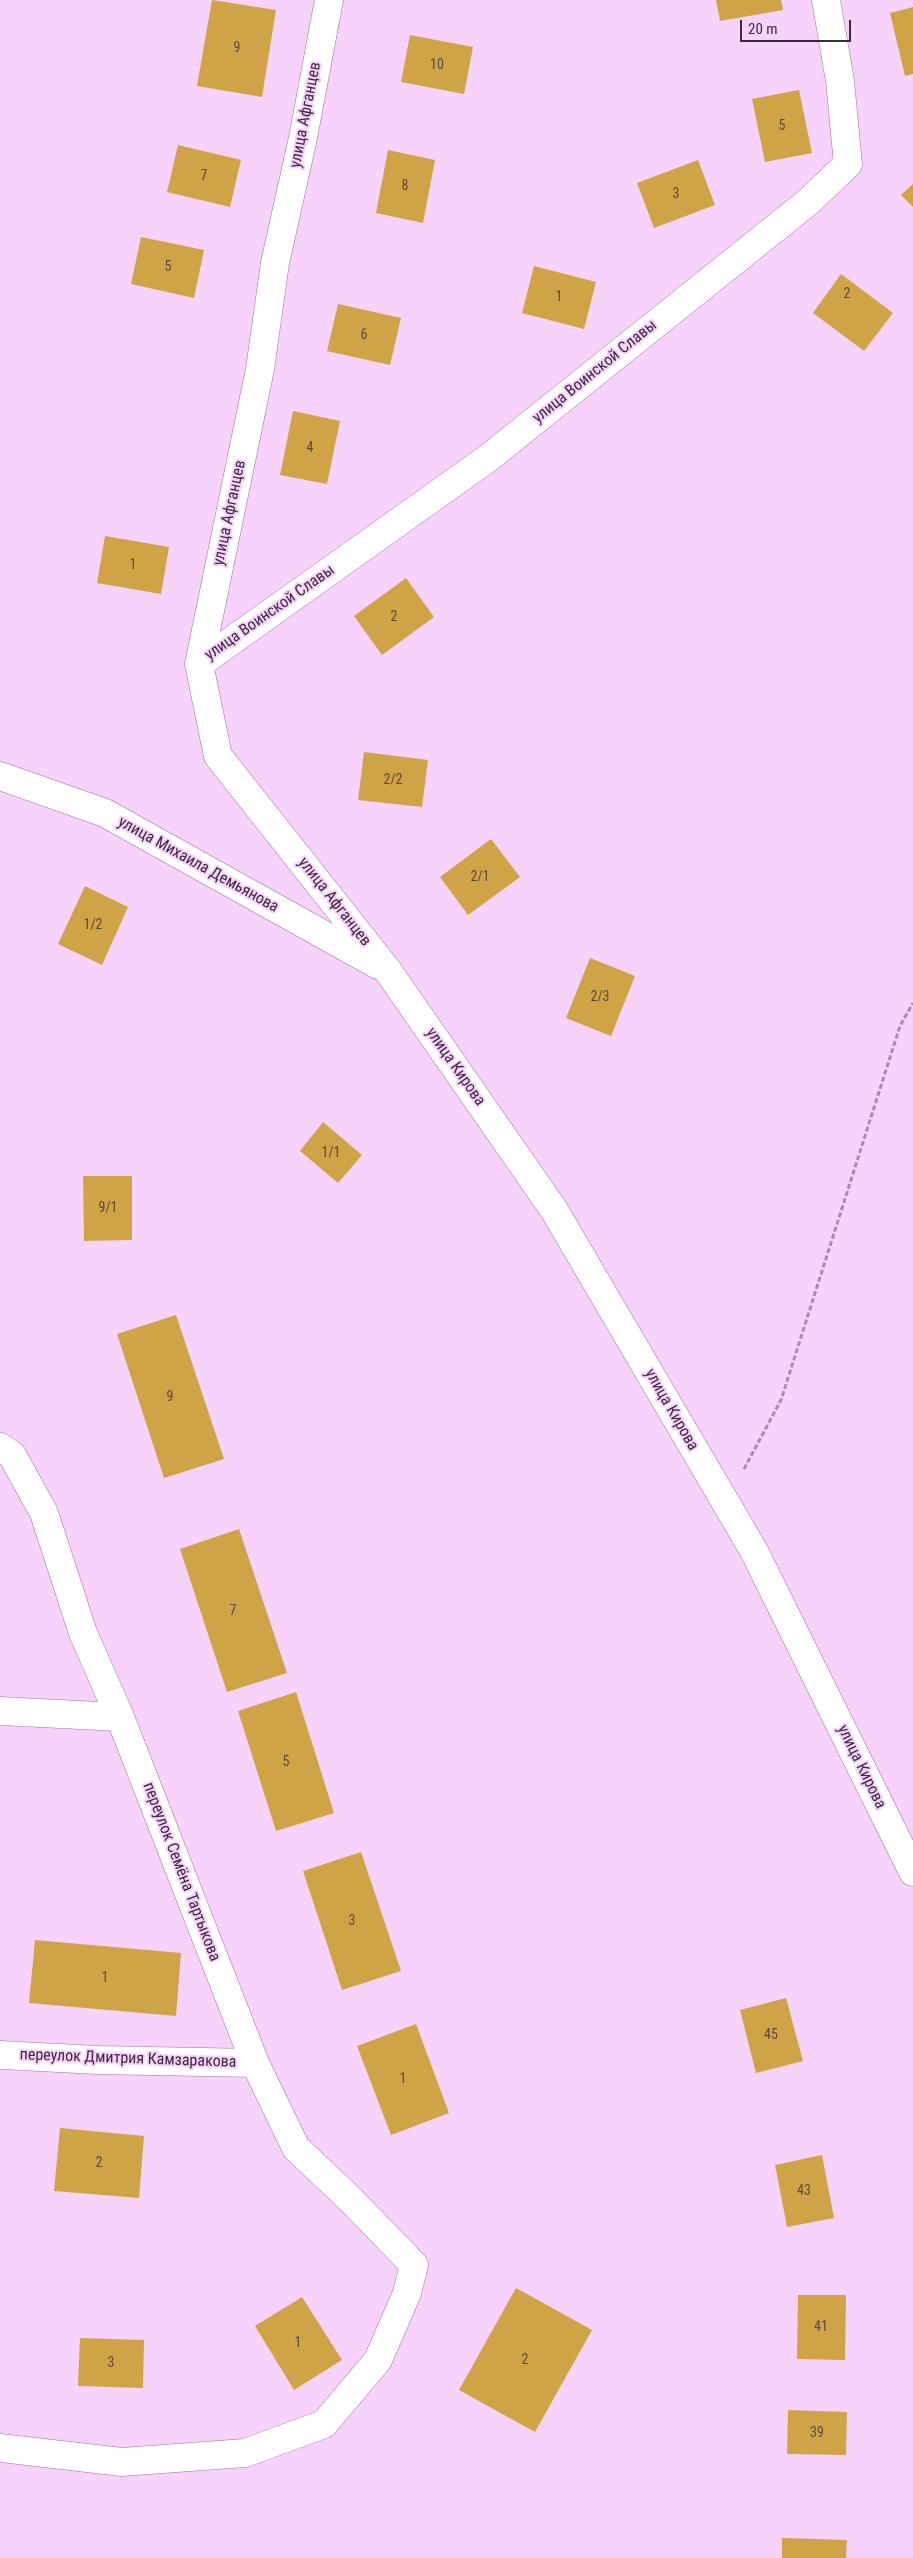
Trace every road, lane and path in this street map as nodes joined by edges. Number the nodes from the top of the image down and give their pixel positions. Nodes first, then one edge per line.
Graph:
1 (329, 0) edge
2 (826, 0) edge
3 (199, 664) junction
4 (0, 776) edge
5 (388, 971) junction
6 (913, 1003) edge
7 (0, 1447) edge
8 (726, 1503) junction
9 (0, 1711) edge
10 (120, 1717) junction
11 (913, 1872) edge
12 (0, 2055) edge
13 (256, 2062) junction
14 (0, 2448) edge

1 - 3 street, улица Афганцев
2 - 3 street, улица Воинской Славы
3 - 5 street, улица Афганцев
4 - 5 street, улица Михаила Демьянова
5 - 8 street, улица Кирова
6 - 8 path
7 - 10 street, переулок Семёна Тартыкова
8 - 11 street, улица Кирова
9 - 10 street
10 - 13 street, переулок Семёна Тартыкова
12 - 13 street, переулок Дмитрия Камзаракова
13 - 14 street, переулок Семёна Тартыкова

